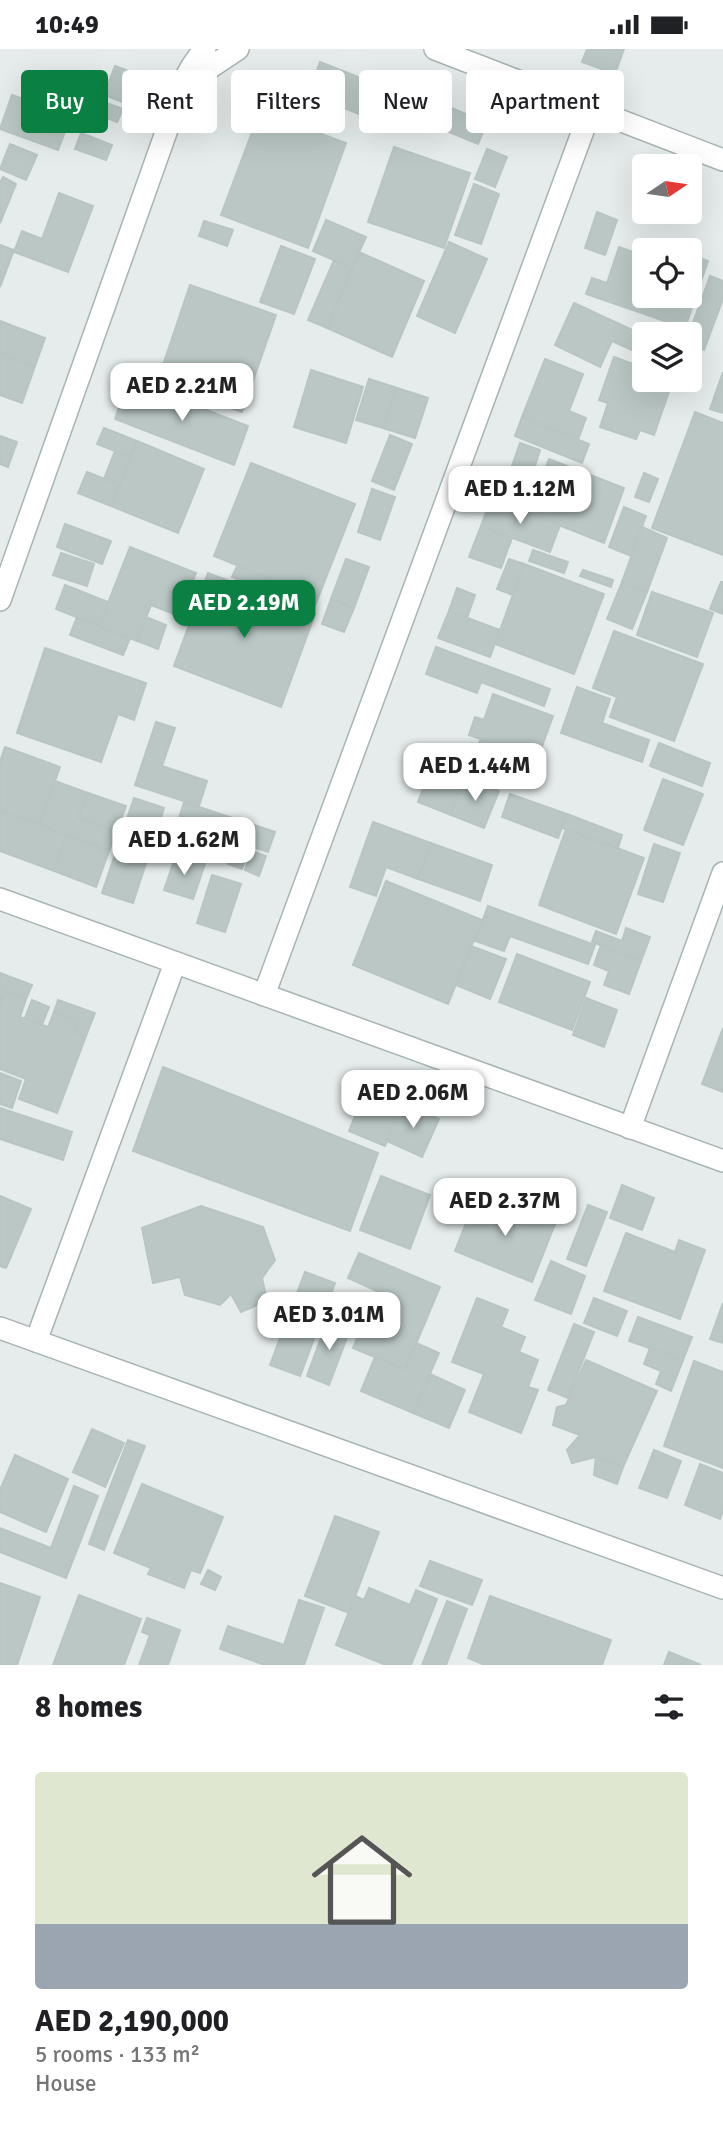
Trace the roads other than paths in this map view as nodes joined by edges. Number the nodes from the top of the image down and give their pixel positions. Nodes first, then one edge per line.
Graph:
1 (205, 49) edge
2 (238, 49) edge
3 (435, 49) edge
4 (189, 70) edge
5 (208, 70) edge
6 (490, 70) edge
7 (624, 122) edge
8 (166, 133) edge
9 (582, 133) edge
10 (723, 160) edge
11 (0, 600) edge
12 (723, 873) edge
13 (0, 899) edge
14 (175, 963) junction
15 (264, 995) junction
16 (630, 1128) junction
17 (723, 1161) edge
18 (0, 1328) edge
19 (36, 1341) junction
20 (723, 1588) edge

1 - 4 street
2 - 5 street
3 - 6 street
7 - 10 street
8 - 11 street
9 - 15 street
12 - 16 street
13 - 14 street
14 - 15 street
14 - 19 street
15 - 16 street
16 - 17 street
18 - 19 street
19 - 20 street

